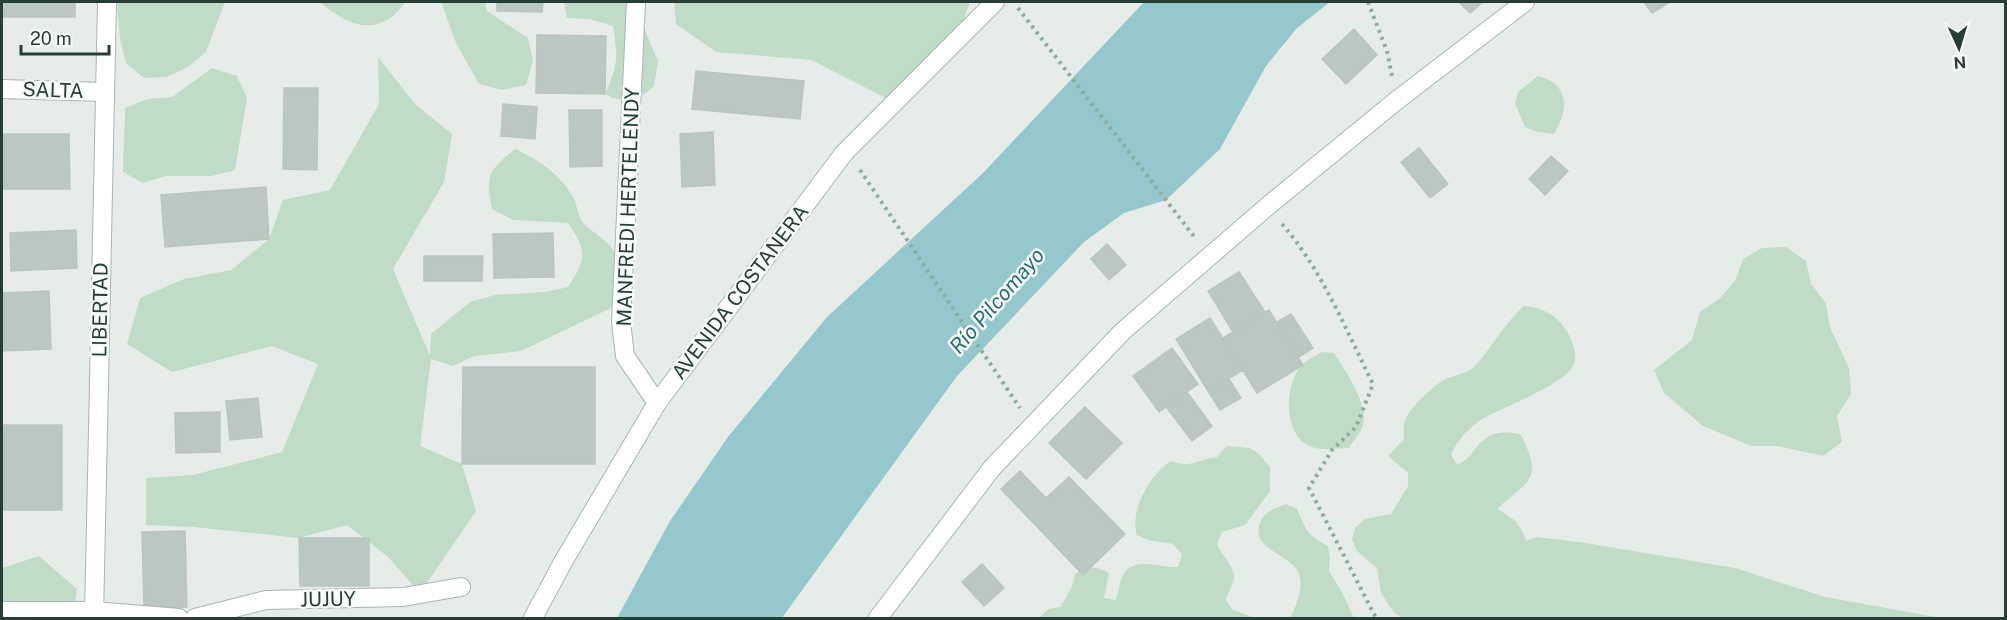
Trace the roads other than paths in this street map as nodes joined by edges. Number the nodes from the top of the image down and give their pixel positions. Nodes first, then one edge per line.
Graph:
1 (107, 2) edge
2 (636, 2) edge
3 (995, 2) edge
4 (1525, 2) edge
5 (2, 89) edge
6 (105, 92) junction
7 (657, 403) junction
8 (461, 586) dead end
9 (2, 611) edge
10 (94, 615) edge
11 (179, 618) edge
12 (195, 618) edge
13 (532, 618) edge
14 (878, 618) edge

1 - 6 street, LIBERTAD
2 - 7 street, MANFREDI HERTELENDY
3 - 7 street, AVENIDA COSTANERA
4 - 14 street
5 - 6 street, SALTA
6 - 10 street, LIBERTAD
7 - 13 street, AVENIDA COSTANERA
8 - 12 street, JUJUY
9 - 10 street
10 - 11 street

